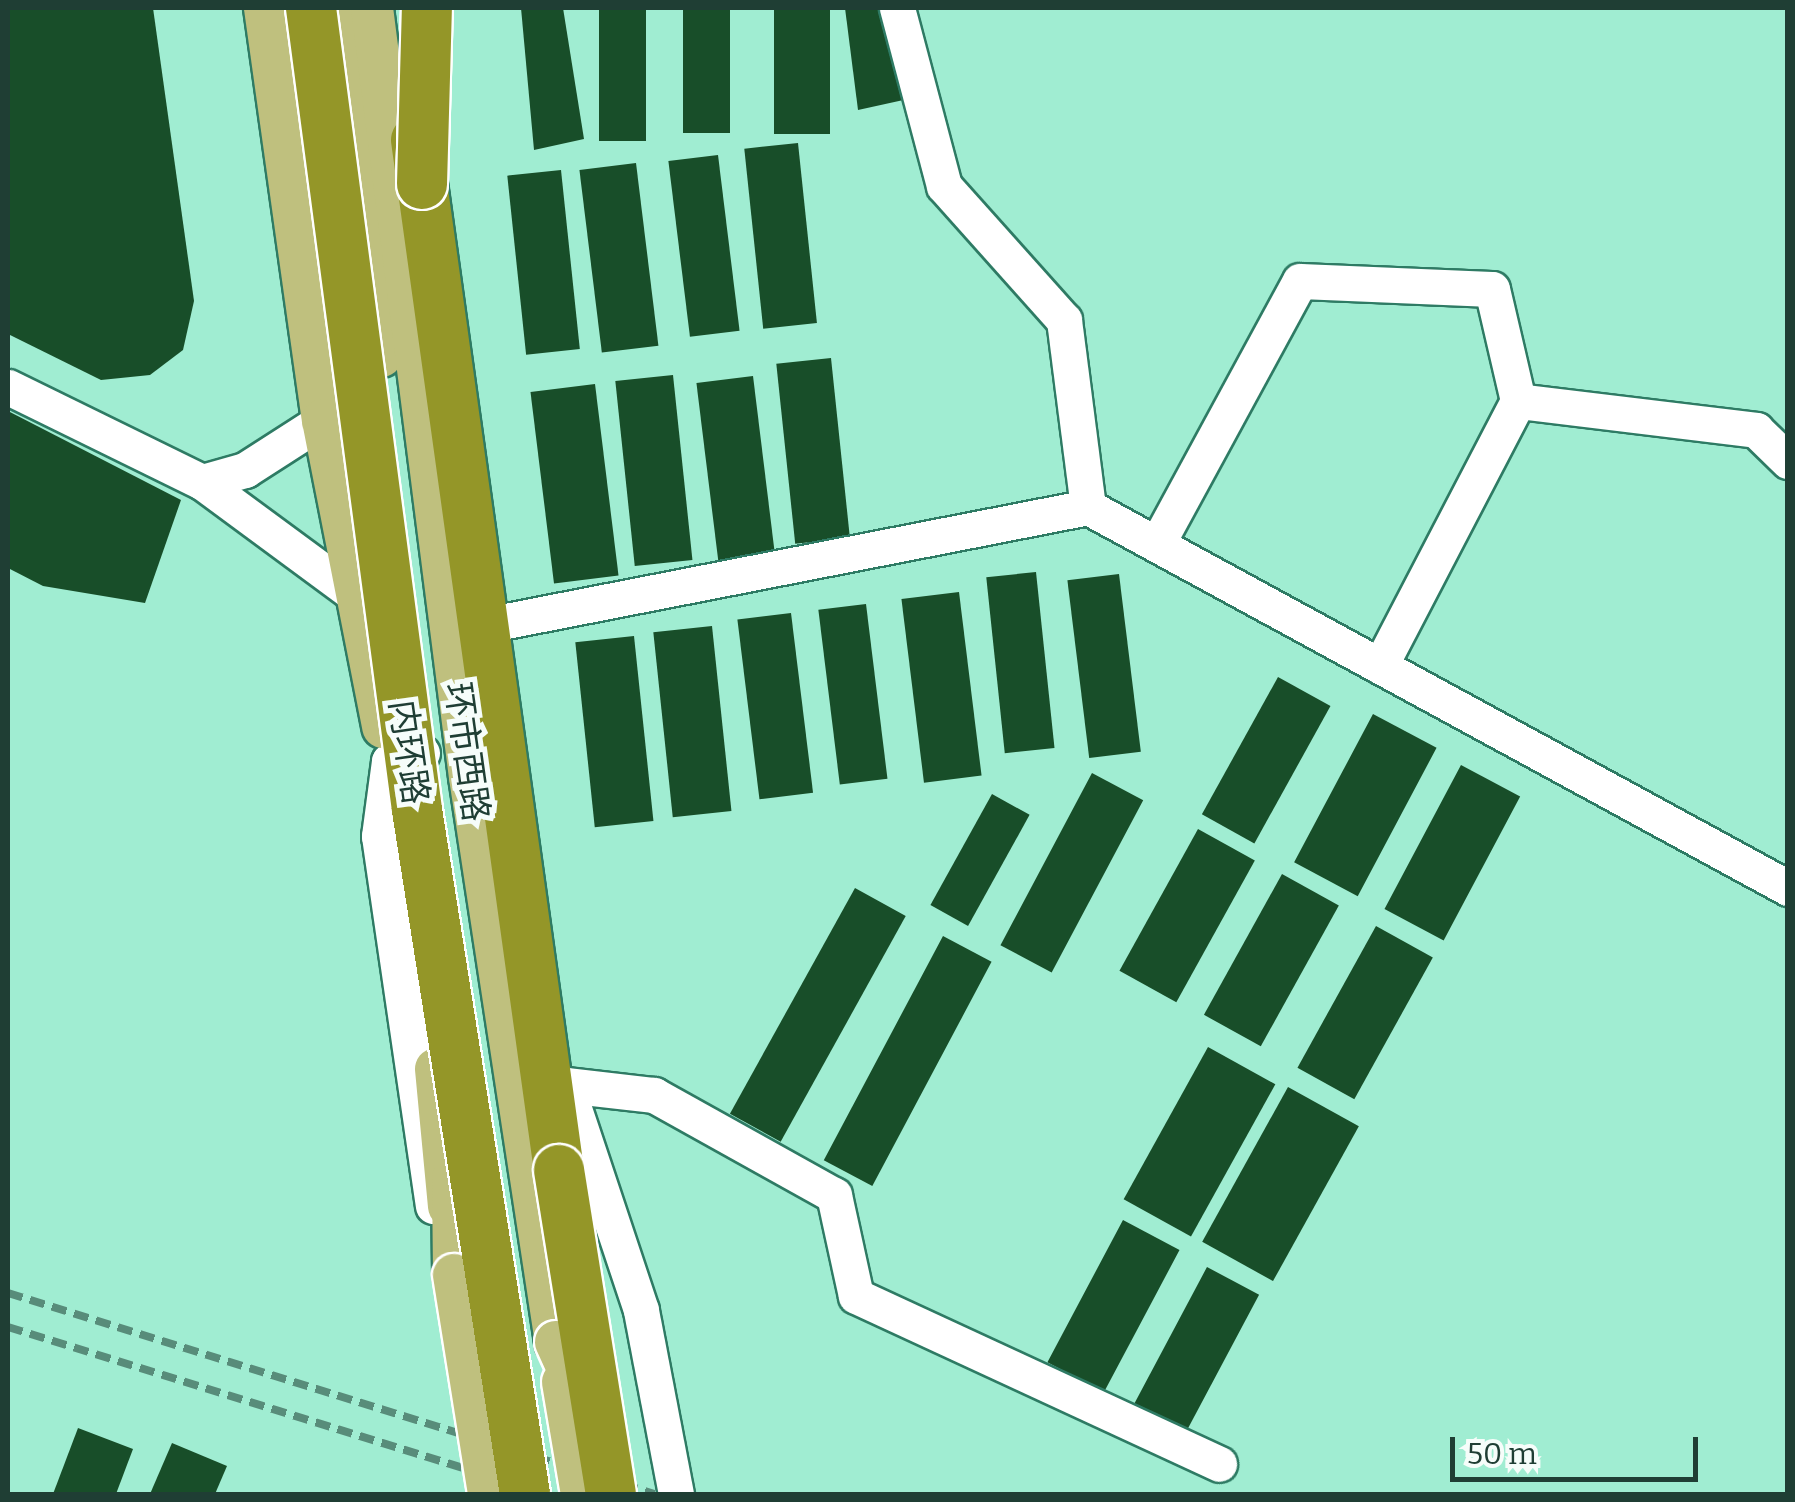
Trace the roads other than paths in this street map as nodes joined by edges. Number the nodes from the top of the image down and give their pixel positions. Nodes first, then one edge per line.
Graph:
1 (336, 8) edge
2 (372, 8) edge
3 (404, 8) edge
4 (425, 8) edge
5 (897, 8) edge
6 (279, 10) edge
7 (352, 130) junction
8 (422, 184) junction
9 (384, 384) junction
10 (8, 387) edge
11 (1518, 401) junction
12 (321, 405) junction
13 (1788, 461) edge
14 (202, 482) junction
15 (1088, 507) junction
16 (1157, 544) junction
17 (358, 597) junction
18 (500, 622) junction
19 (1380, 666) junction
20 (432, 751) junction
21 (390, 761) junction
22 (1788, 888) edge
23 (474, 1054) junction
24 (566, 1084) junction
25 (448, 1206) junction
26 (454, 1275) junction
27 (554, 1331) junction
28 (607, 1334) junction
29 (596, 1431) junction
30 (1219, 1464) dead end
31 (489, 1494) edge
32 (525, 1494) edge
33 (544, 1494) edge
34 (586, 1494) edge
35 (610, 1494) edge
36 (628, 1494) edge
37 (676, 1494) edge

1 - 7 main road, 环市西路
2 - 27 main road, 环市西路
3 - 8 highway, bridge
4 - 8 highway, bridge
4 - 18 main road
5 - 15 street
6 - 7 main road
6 - 12 main road
6 - 32 highway, 内环路, bridge
7 - 9 main road, 环市西路
8 - 35 highway, bridge
9 - 12 street
9 - 20 main road, 环市西路
10 - 14 street
11 - 13 street
11 - 16 street
11 - 19 street
12 - 14 street
12 - 17 main road
14 - 17 street
15 - 16 street
15 - 18 street
16 - 19 street
17 - 21 main road
18 - 24 main road
19 - 22 street
20 - 21 street
20 - 23 main road, 环市西路
21 - 25 main road
21 - 26 street
23 - 25 main road
23 - 33 main road, 环市西路
24 - 28 main road
24 - 30 street
24 - 37 street
25 - 26 main road
26 - 31 main road, bridge
27 - 29 main road, bridge
27 - 34 main road, 环市西路, bridge
28 - 29 main road, bridge
28 - 36 main road
29 - 34 main road
29 - 36 main road, bridge

